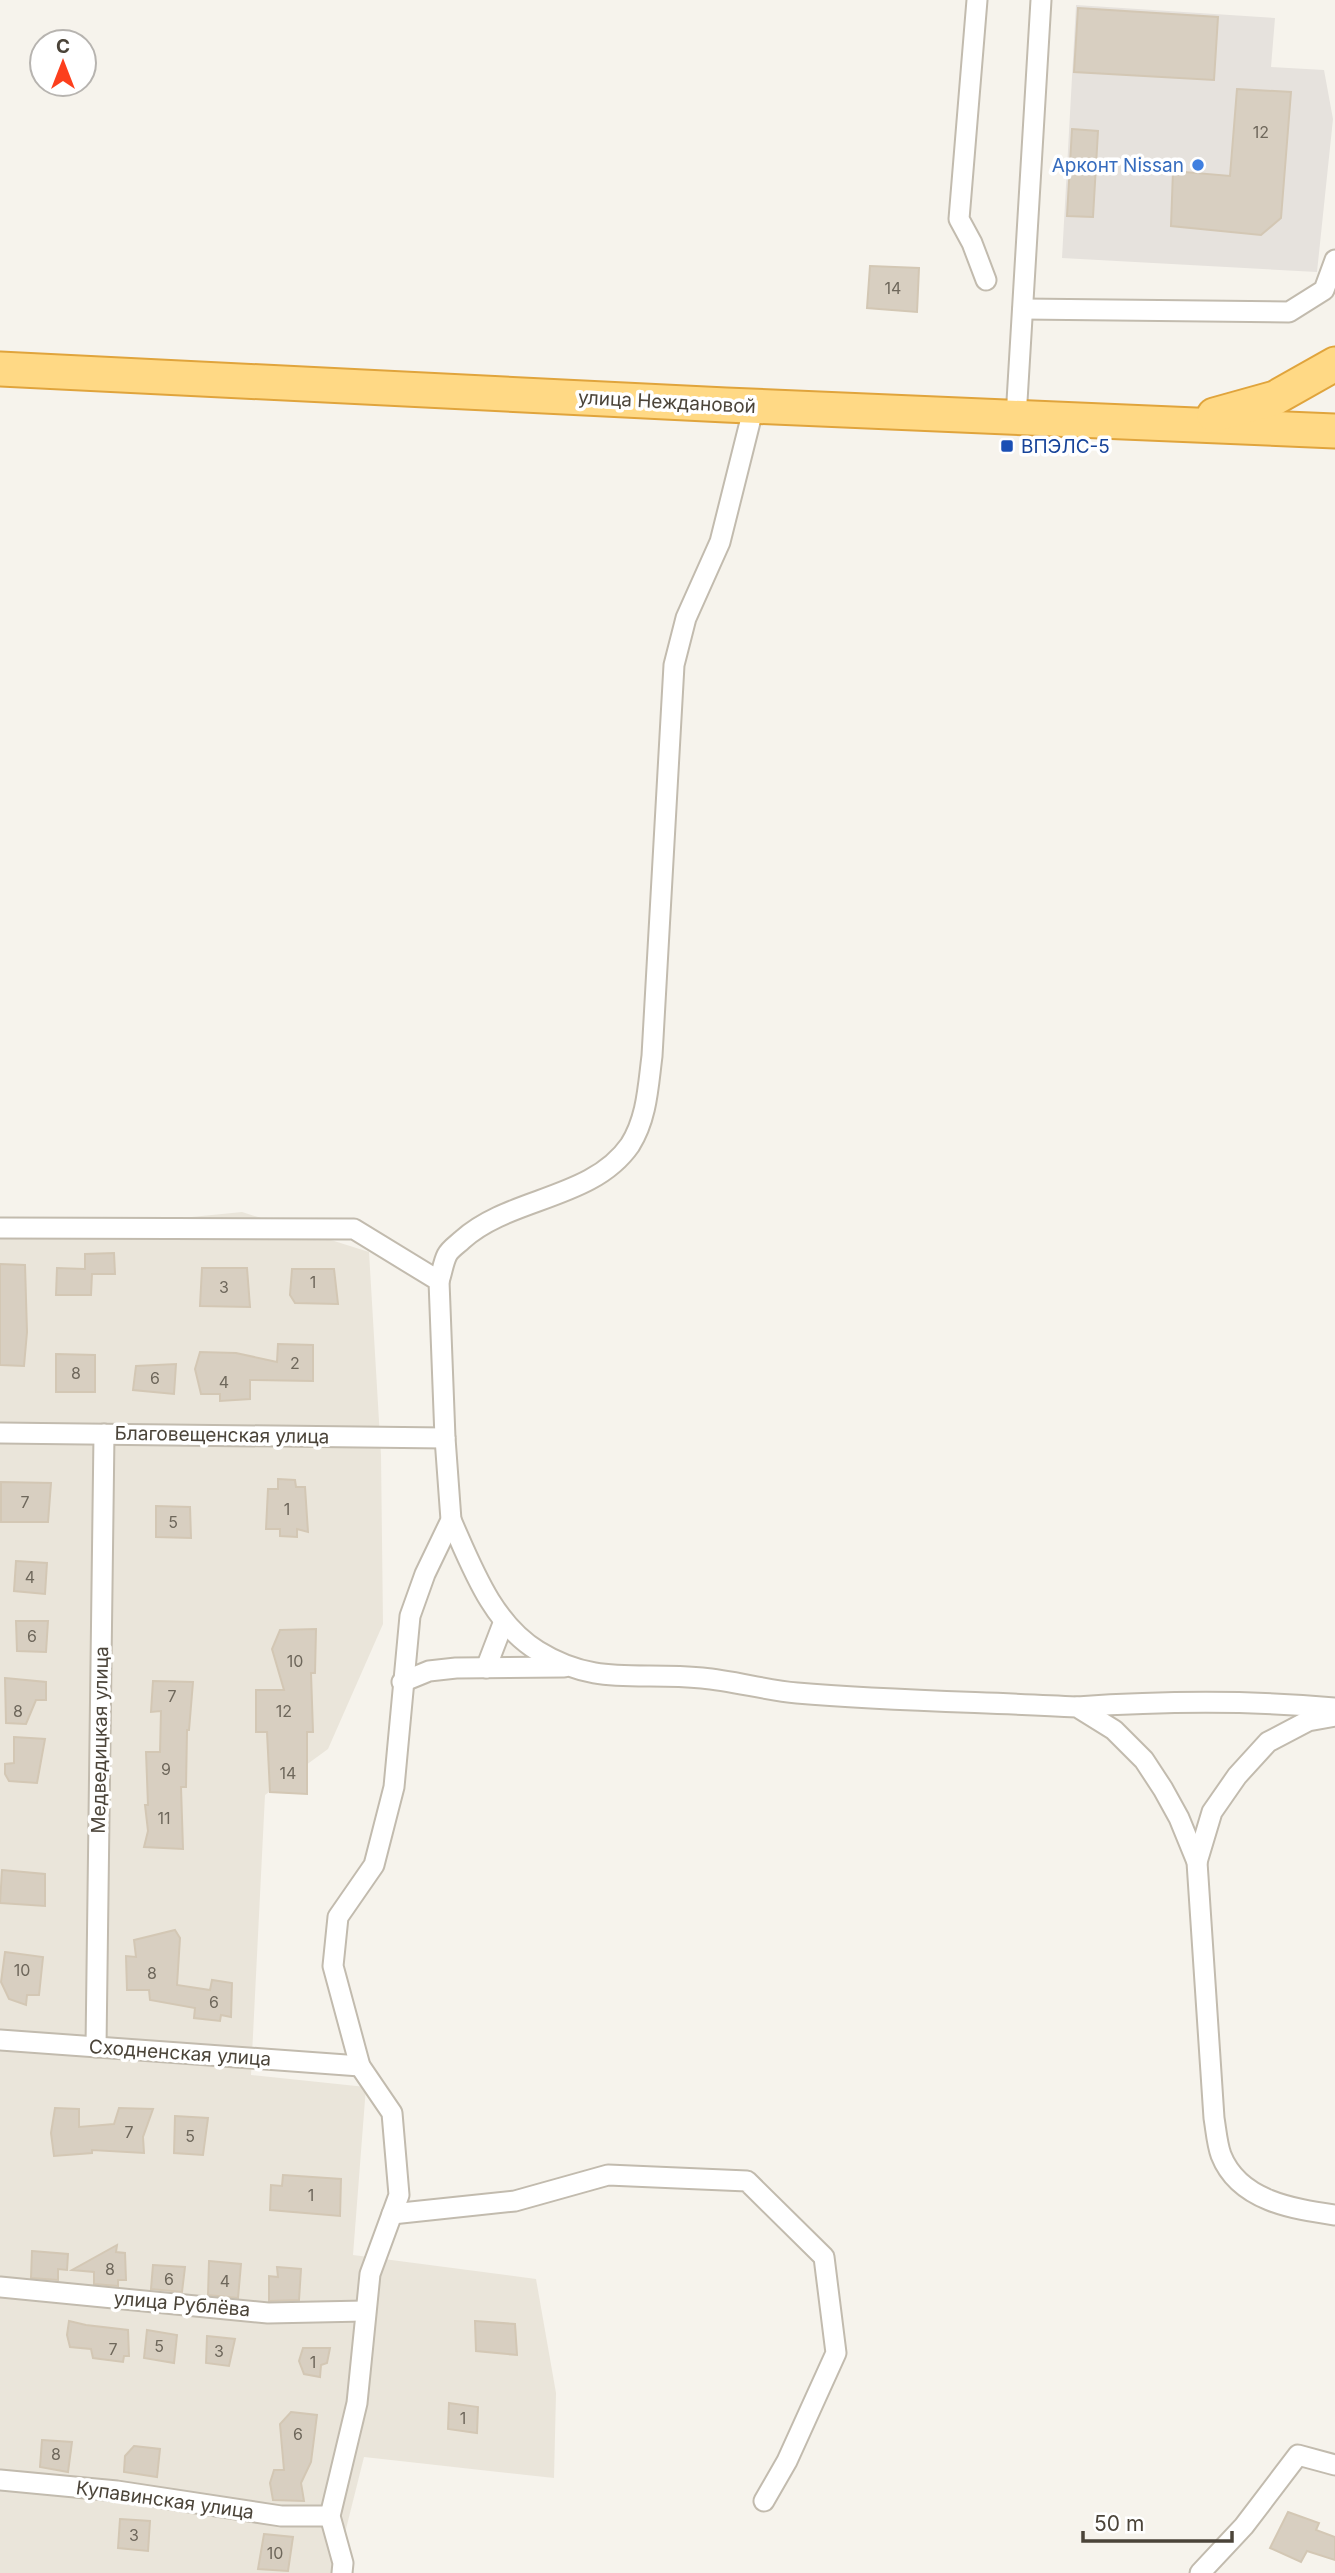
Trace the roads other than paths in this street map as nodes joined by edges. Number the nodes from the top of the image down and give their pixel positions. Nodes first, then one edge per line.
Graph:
1 (977, 0) edge
2 (1041, 0) edge
3 (1335, 260) edge
4 (986, 280) dead end
5 (1023, 309) junction
6 (1335, 364) edge
7 (0, 369) edge
8 (754, 406) junction
9 (1016, 418) junction
10 (1171, 422) junction
11 (1335, 431) edge
12 (0, 1228) edge
13 (439, 1281) junction
14 (0, 1433) edge
15 (104, 1434) junction
16 (445, 1438) junction
17 (451, 1520) junction
18 (504, 1621) junction
19 (565, 1667) junction
20 (486, 1668) junction
21 (402, 1682) junction
22 (1077, 1707) junction
23 (1335, 1708) edge
24 (1335, 1716) edge
25 (1197, 1862) junction
26 (0, 2040) edge
27 (96, 2047) junction
28 (360, 2066) junction
29 (392, 2214) junction
30 (1335, 2215) edge
31 (0, 2287) edge
32 (365, 2311) junction
33 (1335, 2465) edge
34 (0, 2480) edge
35 (764, 2501) dead end
36 (330, 2516) junction
37 (342, 2573) edge
38 (1200, 2573) edge

1 - 4 street
2 - 5 street
3 - 5 street
5 - 9 street
6 - 10 highway
7 - 8 highway, улица Неждановой
8 - 9 highway, улица Неждановой
8 - 13 street
9 - 10 highway, улица Неждановой
10 - 11 highway, улица Неждановой
12 - 13 street
13 - 16 street
14 - 15 street, Благовещенская улица
15 - 16 street, Благовещенская улица
15 - 27 street, Медведицкая улица
16 - 17 street
17 - 18 street
17 - 21 street
18 - 19 street
18 - 20 street
19 - 20 street
19 - 22 street
20 - 21 street
21 - 28 street
22 - 23 street
22 - 25 street
24 - 25 street
25 - 30 street
26 - 27 street, Сходненская улица
27 - 28 street, Сходненская улица
28 - 29 street
29 - 32 street
29 - 35 street
31 - 32 street, улица Рублёва
32 - 36 street
33 - 38 street
34 - 36 street, Купавинская улица
36 - 37 street

